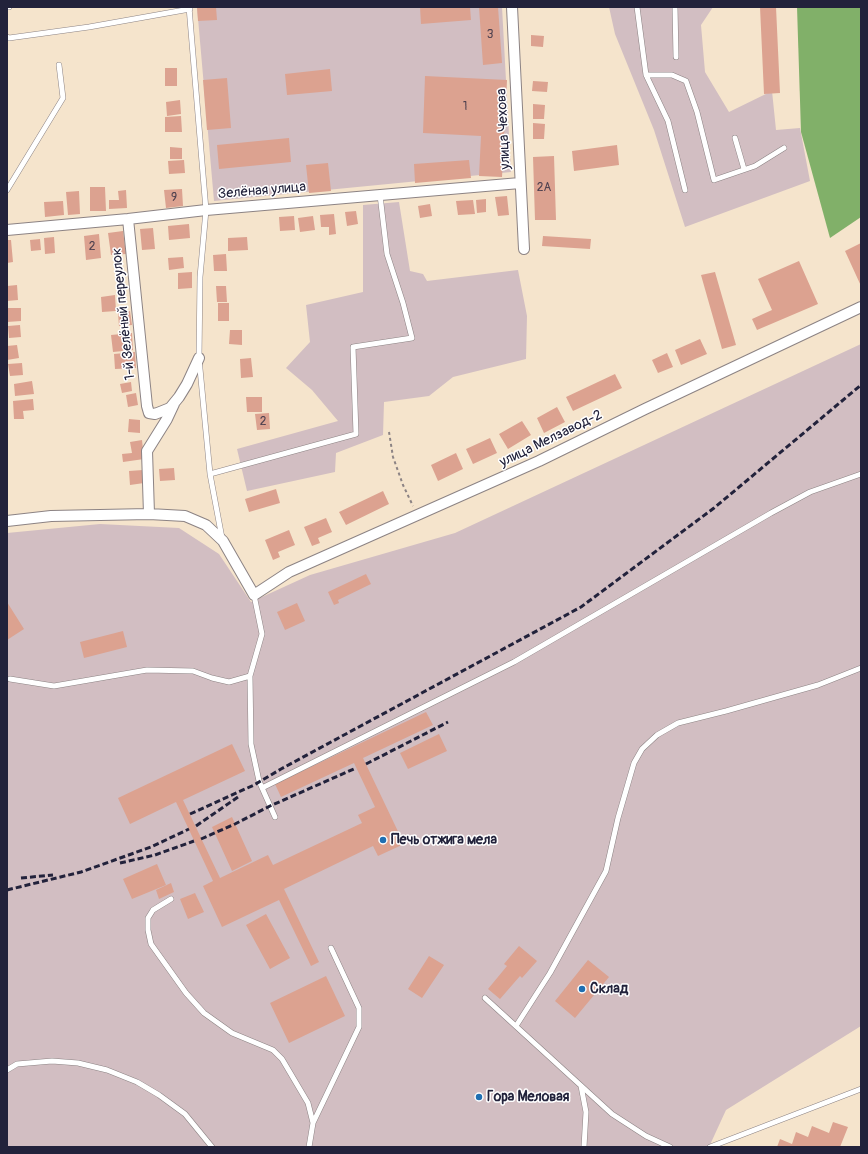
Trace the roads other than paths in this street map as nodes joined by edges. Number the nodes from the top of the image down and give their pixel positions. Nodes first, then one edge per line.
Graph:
1 (512, 7) edge
2 (636, 7) edge
3 (675, 7) edge
4 (190, 8) edge
5 (7, 37) edge
6 (676, 57) dead end
7 (59, 65) dead end
8 (646, 75) junction
9 (736, 138) dead end
10 (784, 148) dead end
11 (744, 170) junction
12 (520, 183) junction
13 (7, 190) edge
14 (685, 190) dead end
15 (380, 195) junction
16 (206, 210) junction
17 (128, 219) junction
18 (7, 230) edge
19 (524, 249) dead end
20 (861, 308) edge
21 (199, 358) junction
22 (175, 402) junction
23 (210, 474) junction
24 (861, 474) edge
25 (149, 514) junction
26 (7, 521) edge
27 (223, 541) junction
28 (254, 595) junction
29 (861, 668) edge
30 (250, 676) junction
31 (10, 679) dead end
32 (262, 788) junction
33 (274, 817) dead end
34 (171, 899) dead end
35 (331, 948) dead end
36 (485, 998) dead end
37 (516, 1026) junction
38 (7, 1070) edge
39 (580, 1085) junction
40 (861, 1089) edge
41 (313, 1124) junction
42 (212, 1147) edge
43 (308, 1147) edge
44 (584, 1147) edge
45 (670, 1147) edge
46 (710, 1147) edge

1 - 12 street, улица Чехова
2 - 8 lane
3 - 6 lane
4 - 5 lane
4 - 16 lane
7 - 13 lane
8 - 11 lane
8 - 14 lane
9 - 11 lane
10 - 11 lane
12 - 15 street, Зелёная улица
12 - 19 street, улица Чехова
15 - 16 street, Зелёная улица
15 - 23 lane
16 - 17 street, Зелёная улица
16 - 21 lane
17 - 18 street, Зелёная улица
17 - 22 street, 1-й Зелёный переулок
20 - 28 street, улица Мелзавод-2
21 - 22 street
21 - 23 lane
22 - 25 street
23 - 27 lane
24 - 32 lane
25 - 26 street
25 - 27 street
27 - 28 street
28 - 30 lane
29 - 37 lane
30 - 31 lane
30 - 32 lane
32 - 33 lane
34 - 41 lane
35 - 41 lane
36 - 37 lane
37 - 39 lane
38 - 42 lane
39 - 44 lane
39 - 45 lane
40 - 46 lane
41 - 43 lane

